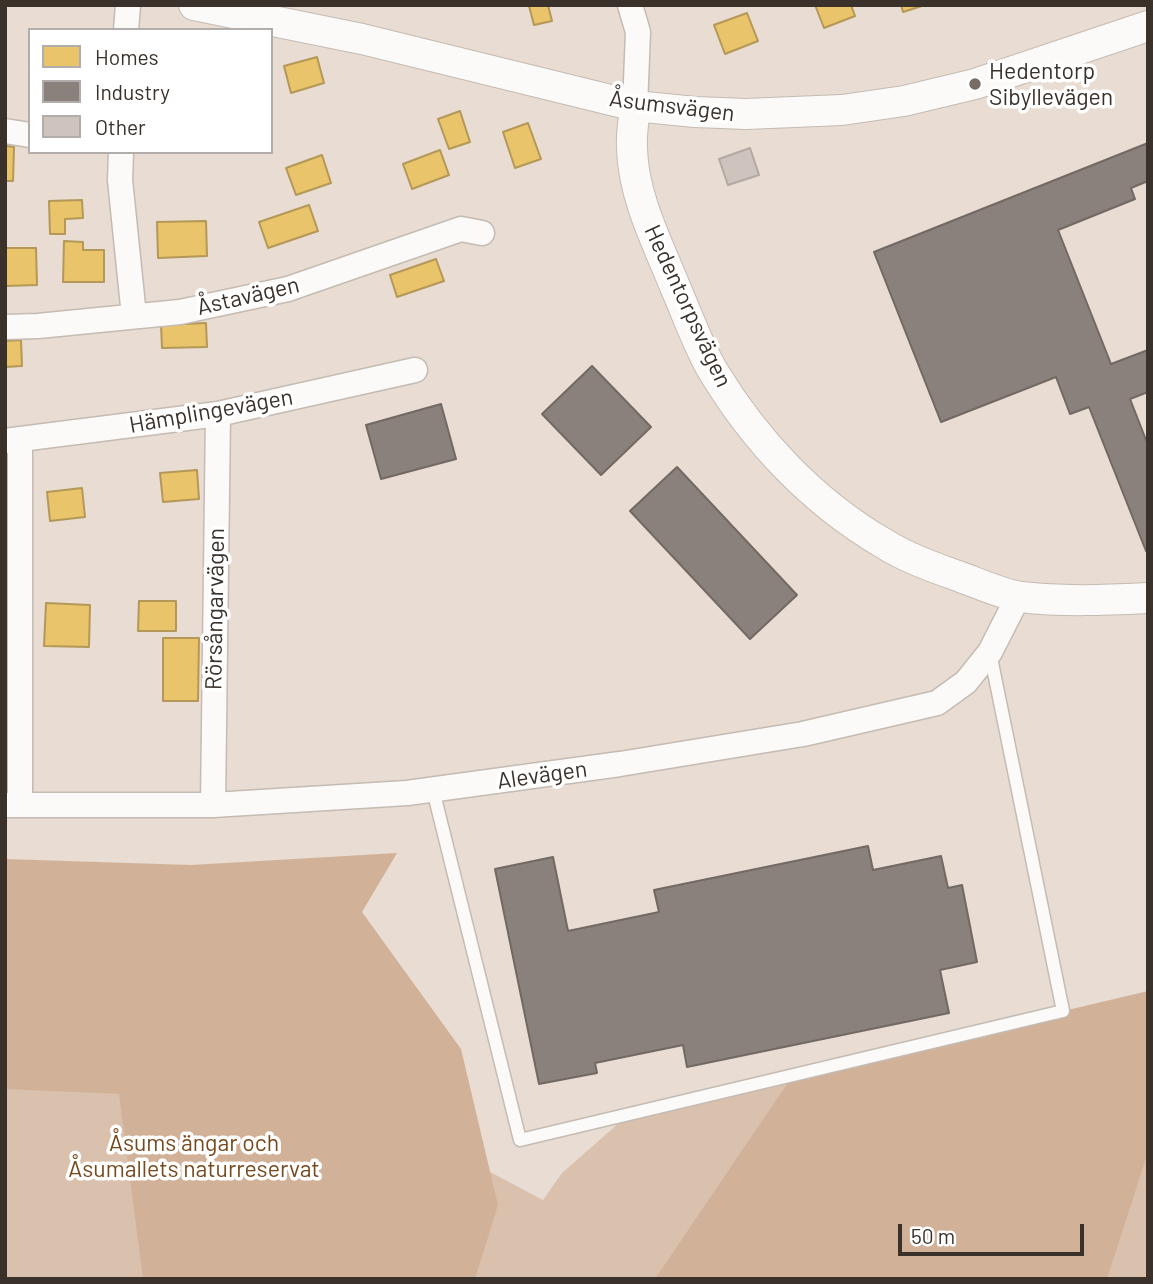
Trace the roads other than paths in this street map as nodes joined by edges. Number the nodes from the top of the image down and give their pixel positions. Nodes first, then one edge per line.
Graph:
1 (128, 5) edge
2 (194, 5) edge
3 (630, 5) edge
4 (1148, 26) edge
5 (126, 28) edge
6 (635, 106) junction
7 (5, 131) edge
8 (28, 135) edge
9 (121, 154) edge
10 (482, 233) dead end
11 (134, 316) junction
12 (5, 327) edge
13 (415, 370) dead end
14 (218, 414) junction
15 (13, 441) edge
16 (1018, 597) junction
17 (1148, 598) edge
18 (990, 652) junction
19 (433, 790) junction
20 (12, 805) edge
21 (213, 805) junction

1 - 5 street
2 - 6 street, Åsumsvägen
3 - 6 street
4 - 6 street, Åsumsvägen
6 - 16 street, Hedentorpsvägen
7 - 8 street
9 - 11 street
10 - 11 street, Åstavägen
11 - 12 street, Åstavägen
13 - 14 street, Hämplingevägen
14 - 15 street, Hämplingevägen
14 - 21 street, Rörsångarvägen
15 - 20 street
16 - 17 street, Hedentorpsvägen
16 - 18 street, Alevägen
18 - 19 street, Alevägen
18 - 19 lane
19 - 21 street, Alevägen
20 - 21 street, Alevägen

